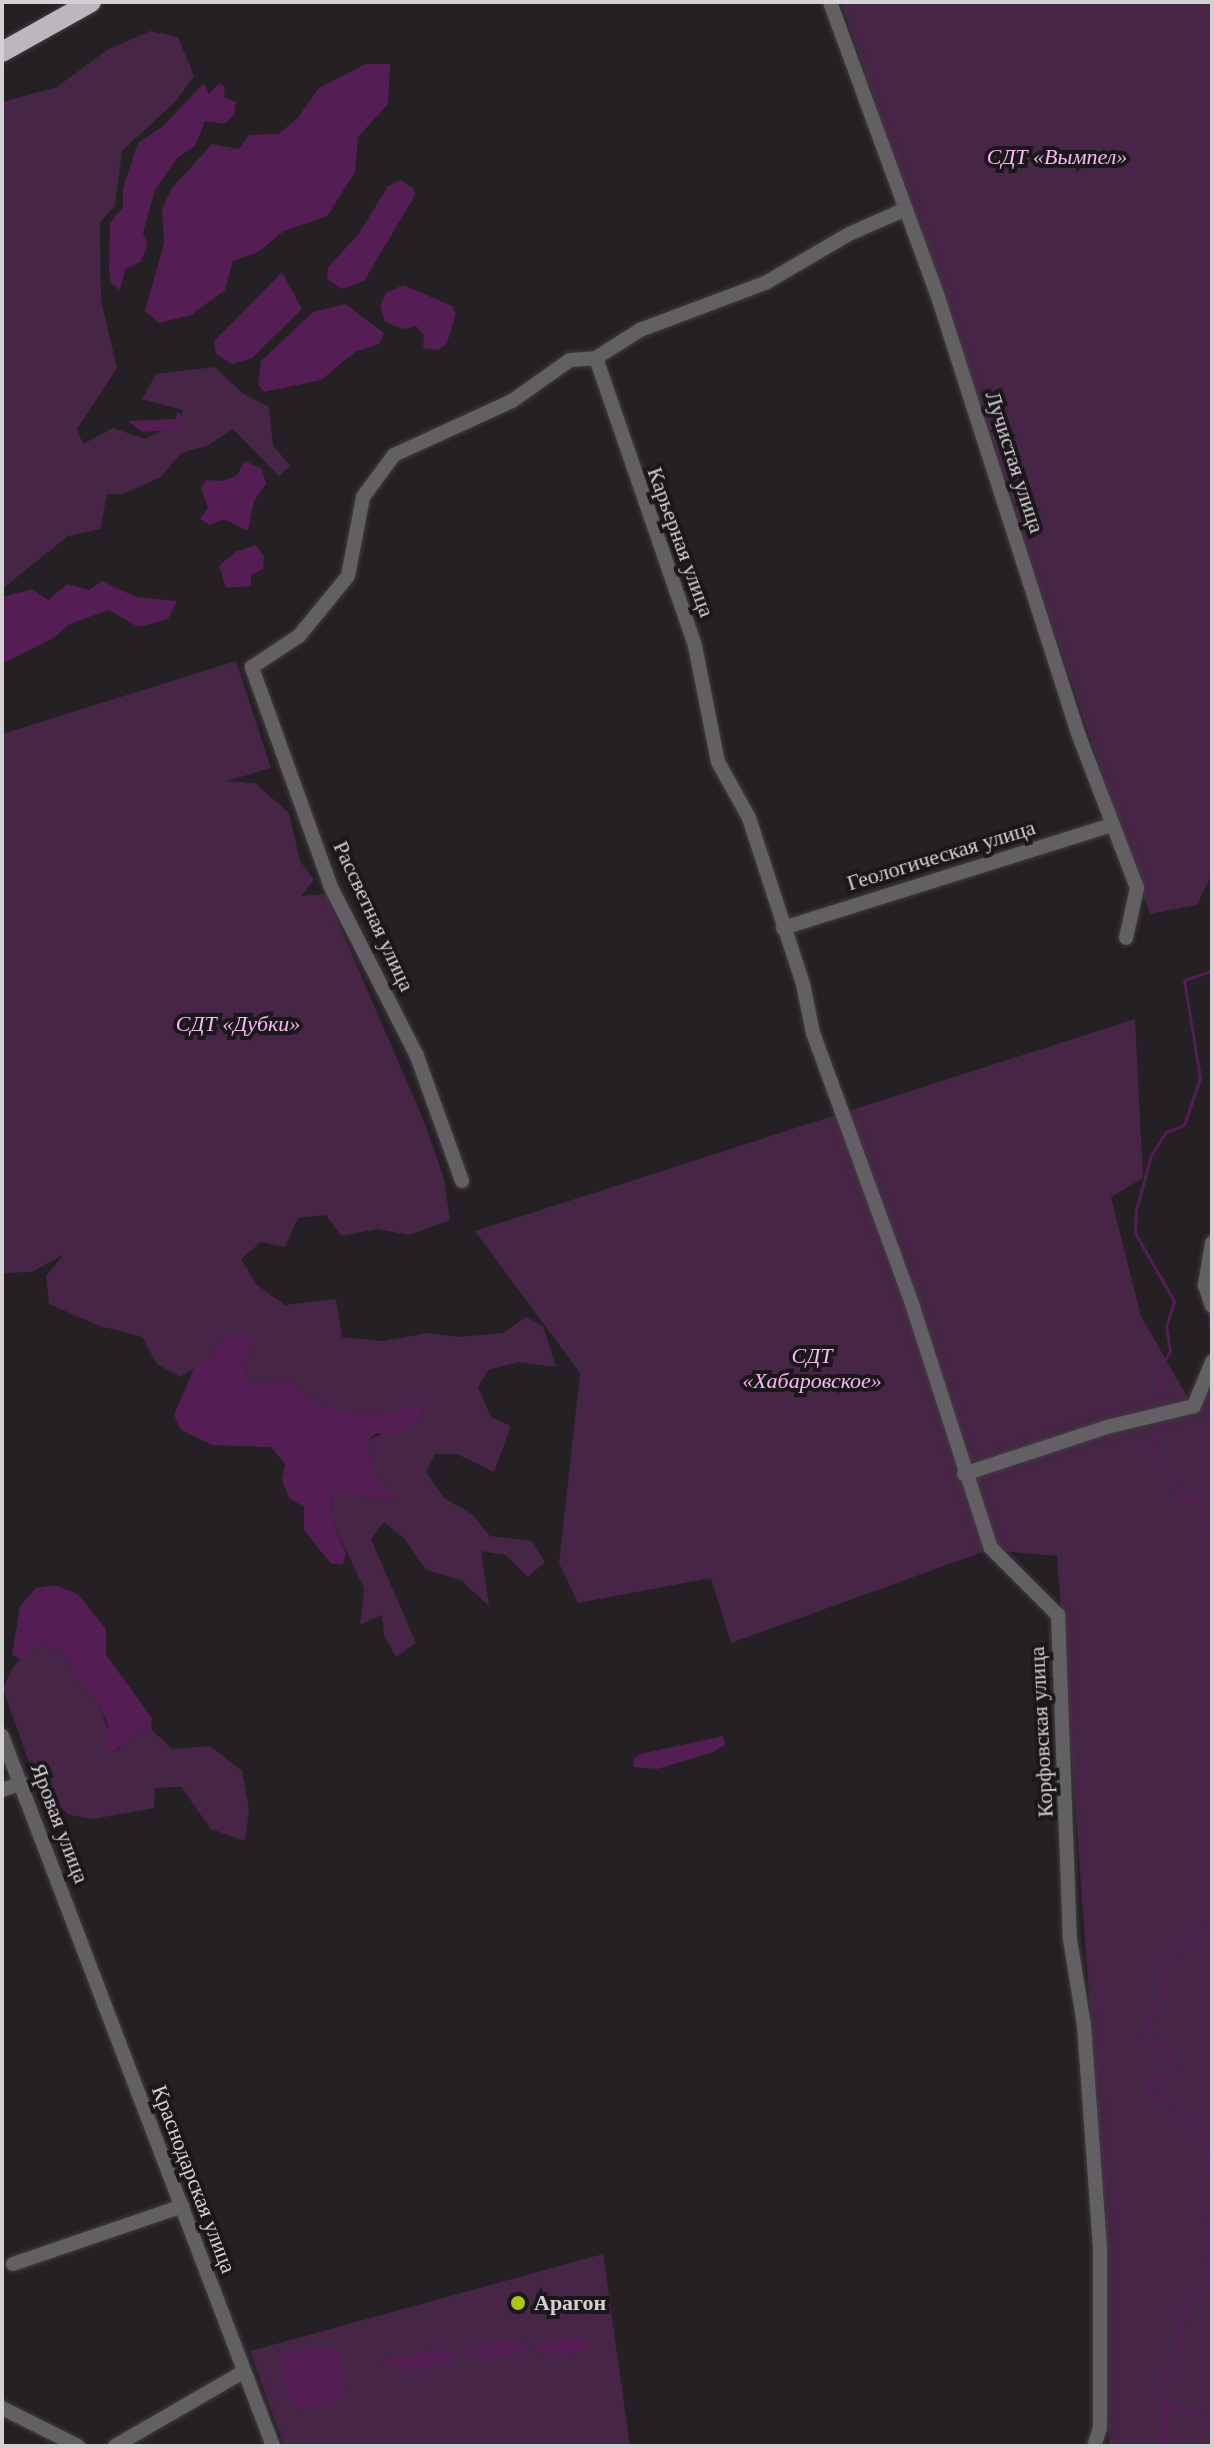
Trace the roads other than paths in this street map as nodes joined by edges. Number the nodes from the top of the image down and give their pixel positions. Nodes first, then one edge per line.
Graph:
1 (91, 2) edge
2 (830, 2) edge
3 (2, 52) edge
4 (906, 209) junction
5 (596, 358) junction
6 (1112, 825) junction
7 (783, 928) junction
8 (1126, 938) dead end
9 (827, 1070) joint
10 (462, 1181) dead end
11 (1212, 1243) edge
12 (1212, 1306) edge
13 (1212, 1362) edge
14 (964, 1474) junction
15 (2, 1736) edge
16 (22, 1783) junction
17 (2, 1790) edge
18 (75, 1926) joint
19 (182, 2206) junction
20 (13, 2264) dead end
21 (243, 2372) junction
22 (2, 2408) edge
23 (78, 2446) edge
24 (115, 2446) edge
25 (273, 2446) edge
26 (1094, 2446) edge

1 - 3 highway
2 - 4 street, Лучистая улица
4 - 5 street
4 - 6 street, Лучистая улица
5 - 7 street, Карьерная улица
5 - 10 street, Рассветная улица
6 - 7 street, Геологическая улица
6 - 8 street, Лучистая улица
7 - 9 street, Карьерная улица
9 - 14 street, Корфовская улица
11 - 12 street
13 - 14 street
14 - 26 street, Корфовская улица
15 - 16 street, Яровая улица
16 - 17 street
16 - 18 street, Яровая улица
18 - 19 street, Краснодарская улица
19 - 20 street
19 - 21 street, Краснодарская улица
21 - 24 street
21 - 25 street, Краснодарская улица
22 - 23 street

